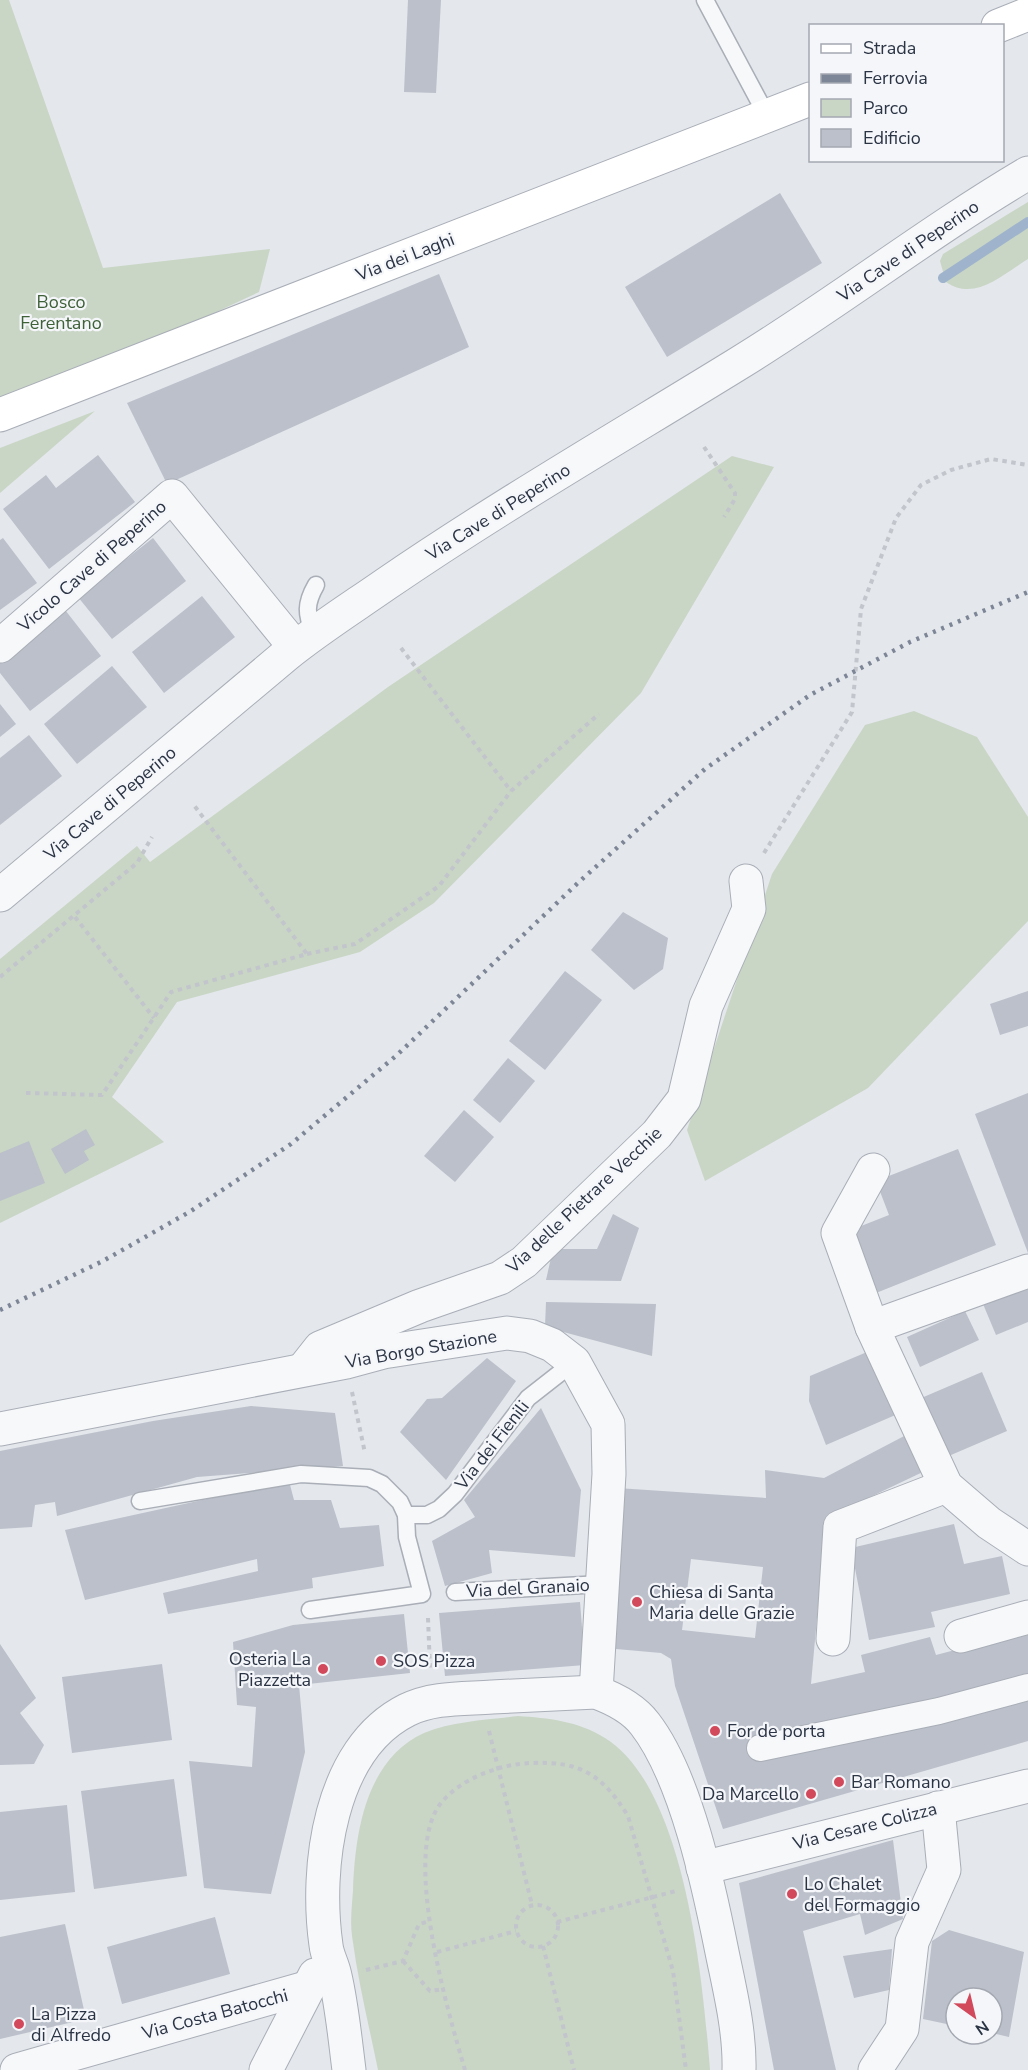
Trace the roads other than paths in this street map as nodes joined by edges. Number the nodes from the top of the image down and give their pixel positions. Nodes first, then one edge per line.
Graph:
1 (705, 0) edge
2 (1028, 14) edge
3 (1003, 24) edge
4 (809, 99) edge
5 (767, 116) junction
6 (1028, 173) edge
7 (0, 416) edge
8 (316, 585) dead end
9 (305, 640) junction
10 (0, 646) edge
11 (746, 881) road end
12 (0, 895) edge
13 (873, 1170) dead end
14 (1028, 1271) edge
15 (872, 1327) junction
16 (574, 1362) junction
17 (303, 1371) junction
18 (0, 1429) edge
19 (946, 1486) junction
20 (140, 1501) dead end
21 (406, 1515) junction
22 (1028, 1550) edge
23 (602, 1584) junction
24 (454, 1592) dead end
25 (310, 1610) dead end
26 (1028, 1617) edge
27 (961, 1636) dead end
28 (833, 1639) dead end
29 (1028, 1687) edge
30 (596, 1692) junction
31 (760, 1748) dead end
32 (1028, 1786) edge
33 (938, 1808) junction
34 (710, 1871) junction
35 (326, 1948) junction
36 (309, 1987) junction
37 (342, 2021) junction
38 (281, 2040) junction
39 (62, 2063) edge
40 (17, 2070) edge
41 (266, 2070) edge
42 (350, 2070) edge
43 (739, 2070) edge
44 (761, 2070) edge
45 (875, 2070) edge

1 - 5 lane
2 - 3 main road
4 - 5 main road, Via dei Laghi
5 - 7 main road, Via dei Laghi
6 - 9 street, Via Cave di Peperino
8 - 9 lane
9 - 10 street, Vicolo Cave di Peperino
9 - 12 street, Via Cave di Peperino
11 - 17 street, Via delle Pietrare Vecchie
13 - 15 street
14 - 15 street
15 - 19 street
16 - 17 street, Via Borgo Stazione
16 - 21 lane, Via dei Fienili
16 - 23 street, Via Borgo Stazione
17 - 18 street, Via Borgo Stazione
19 - 22 street
19 - 28 street
20 - 21 lane
21 - 25 lane
23 - 24 lane, Via del Granaio
23 - 30 street, Via Borgo Stazione
26 - 27 street
29 - 31 street
30 - 34 street
30 - 35 street
32 - 33 street, Via Cesare Colizza
33 - 34 street, Via Cesare Colizza
33 - 45 street
34 - 43 street
34 - 44 street
35 - 36 street
35 - 37 street
36 - 38 street
36 - 39 street, Via Costa Batocchi
37 - 38 street
37 - 42 street
38 - 41 street
39 - 40 street, Via Costa Batocchi

